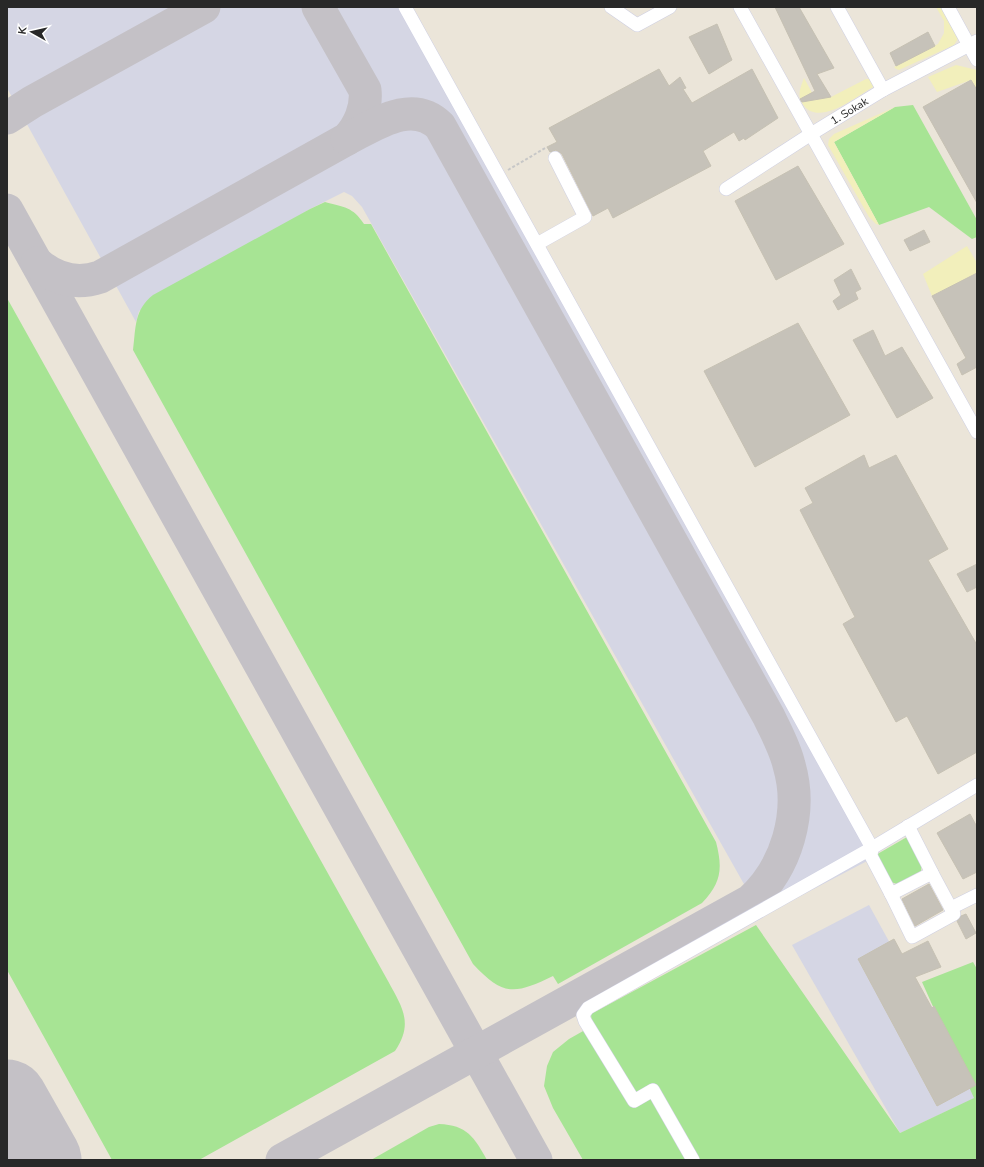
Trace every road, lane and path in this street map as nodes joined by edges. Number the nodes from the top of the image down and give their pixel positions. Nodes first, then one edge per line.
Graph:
1 (405, 7) edge
2 (611, 7) edge
3 (670, 7) edge
4 (740, 7) edge
5 (836, 7) edge
6 (948, 7) edge
7 (973, 43) edge
8 (977, 60) edge
9 (883, 90) junction
10 (811, 134) junction
11 (547, 147) dead end
12 (556, 158) dead end
13 (499, 175) junction
14 (726, 189) dead end
15 (537, 244) junction
16 (977, 432) edge
17 (977, 785) edge
18 (908, 826) junction
19 (872, 848) junction
20 (932, 873) junction
21 (891, 894) junction
22 (977, 895) edge
23 (951, 908) junction
24 (693, 1160) edge

1 - 13 lane
2 - 3 lane
4 - 10 lane
5 - 9 lane
6 - 7 lane
7 - 8 lane
7 - 9 lane, 1. Sokak
9 - 10 lane, 1. Sokak
10 - 14 lane, 1. Sokak
10 - 16 lane
11 - 13 path
12 - 15 lane
13 - 15 lane
15 - 19 lane
17 - 18 lane
18 - 19 lane
18 - 20 lane
19 - 21 lane
19 - 24 lane
20 - 21 lane
20 - 23 lane
21 - 23 lane
22 - 23 lane

